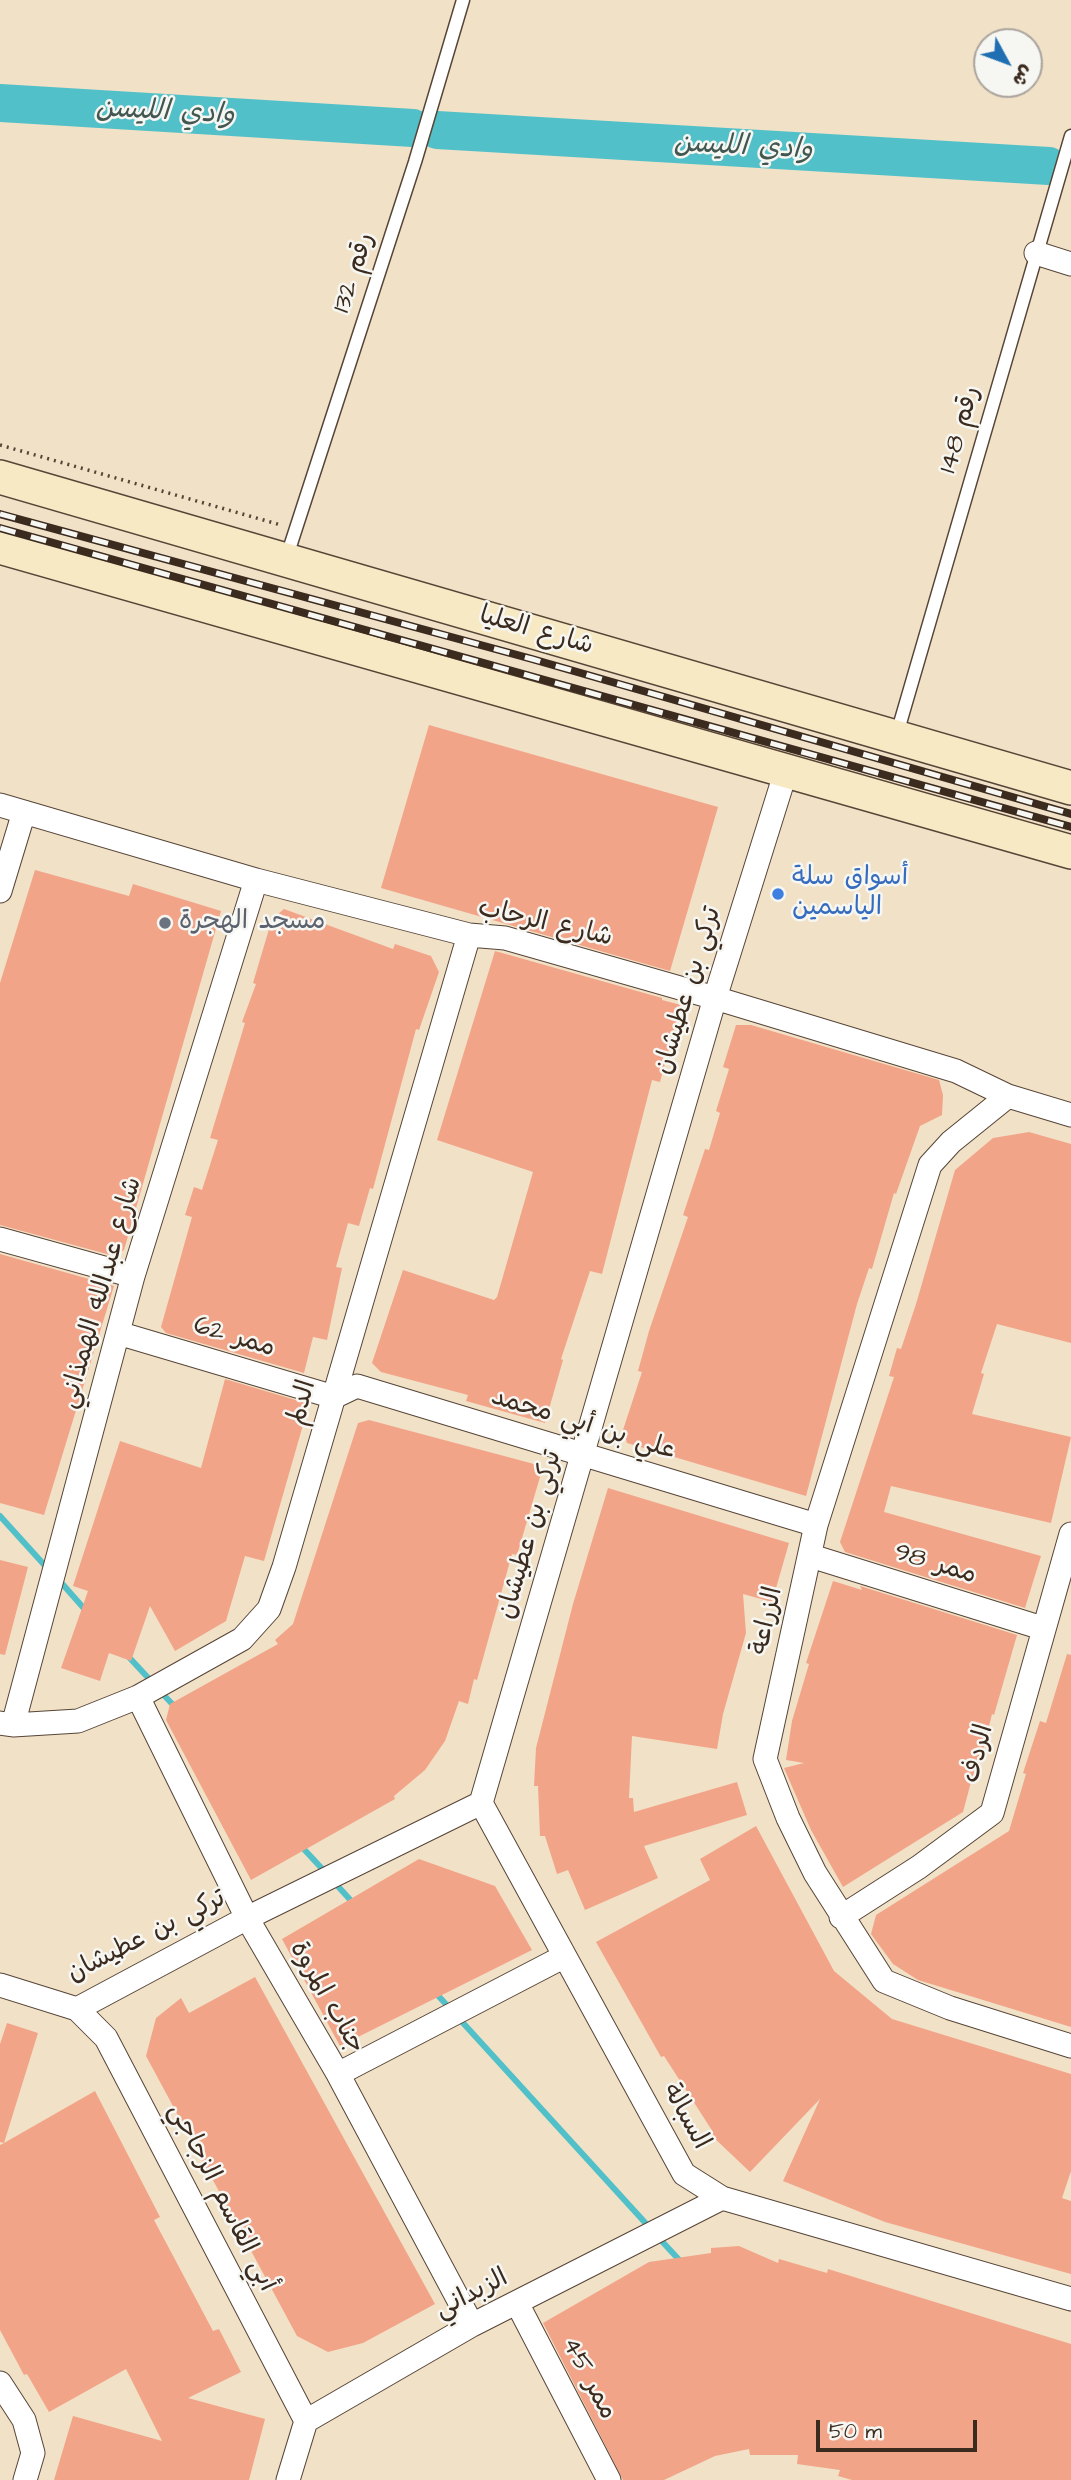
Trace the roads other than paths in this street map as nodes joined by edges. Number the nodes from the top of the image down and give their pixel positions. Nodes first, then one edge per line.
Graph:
1 (463, 0) edge
2 (1071, 136) edge
3 (1036, 253) junction
4 (1071, 264) edge
5 (0, 477) edge
6 (291, 544) junction
7 (0, 547) edge
8 (895, 738) junction
9 (786, 771) junction
10 (1071, 788) edge
11 (0, 805) edge
12 (24, 812) junction
13 (1071, 852) edge
14 (256, 880) junction
15 (0, 891) edge
16 (469, 935) junction
17 (715, 998) junction
18 (1009, 1096) junction
19 (1071, 1115) edge
20 (0, 1239) edge
21 (134, 1276) junction
22 (118, 1333) junction
23 (334, 1397) junction
24 (584, 1454) junction
25 (816, 1525) junction
26 (1071, 1534) edge
27 (811, 1556) junction
28 (1067, 1561) edge
29 (1042, 1628) junction
30 (138, 1697) junction
31 (6, 1724) edge
32 (481, 1802) junction
33 (841, 1917) junction
34 (247, 1918) junction
35 (563, 1957) junction
36 (0, 1985) edge
37 (77, 2009) junction
38 (1071, 2046) edge
39 (338, 2074) junction
40 (722, 2198) junction
41 (1071, 2299) edge
42 (517, 2303) junction
43 (472, 2325) junction
44 (0, 2383) edge
45 (306, 2421) junction
46 (25, 2480) edge
47 (288, 2480) edge
48 (609, 2480) edge

1 - 6 lane, رقم 132
2 - 3 lane, رقم 148
3 - 4 street
3 - 8 lane, رقم 148
5 - 6 main road, شارع العليا
6 - 8 main road, شارع العليا
7 - 9 main road
8 - 10 main road, شارع العليا
9 - 13 main road
9 - 17 street, تركي بن عطيشان
11 - 12 street, شارع الرحاب
12 - 14 street, شارع الرحاب
12 - 15 street
14 - 16 street, شارع الرحاب
14 - 21 street, شارع عبدالله الهمذاني
16 - 17 street, شارع الرحاب
16 - 23 street, الدلم
17 - 18 street, شارع الرحاب
17 - 24 street, تركي بن عطيشان
18 - 19 street, شارع الرحاب
18 - 25 street, الزراعة
20 - 21 street
21 - 22 street, شارع عبدالله الهمذاني
22 - 23 street, ممر 62
22 - 31 street, شارع عبدالله الهمذاني
23 - 24 street, علي بن أبي محمد
23 - 30 street, الدلم
24 - 25 street, علي بن أبي محمد
24 - 32 street, تركي بن عطيشان
25 - 27 street, الزراعة
26 - 28 street, الردف
27 - 29 street, ممر 98
27 - 33 street, الزراعة
28 - 29 street, الردف
29 - 33 street, الردف
30 - 31 street, الدلم
30 - 34 street, جناب المروة
32 - 34 street, تركي بن عطيشان
32 - 35 street, السبالة
33 - 38 street, الزراعة
34 - 37 street, تركي بن عطيشان
34 - 39 street, جناب المروة
35 - 39 street
35 - 40 street, السبالة
36 - 37 street, تركي بن عطيشان
37 - 45 street, أبي القاسم الزجاجي
39 - 43 street, جناب المروة
40 - 41 street, السبالة
40 - 42 street, الزبداني
42 - 43 street, الزبداني
42 - 48 street, ممر 45
43 - 45 street, الزبداني
44 - 46 street
45 - 47 street

